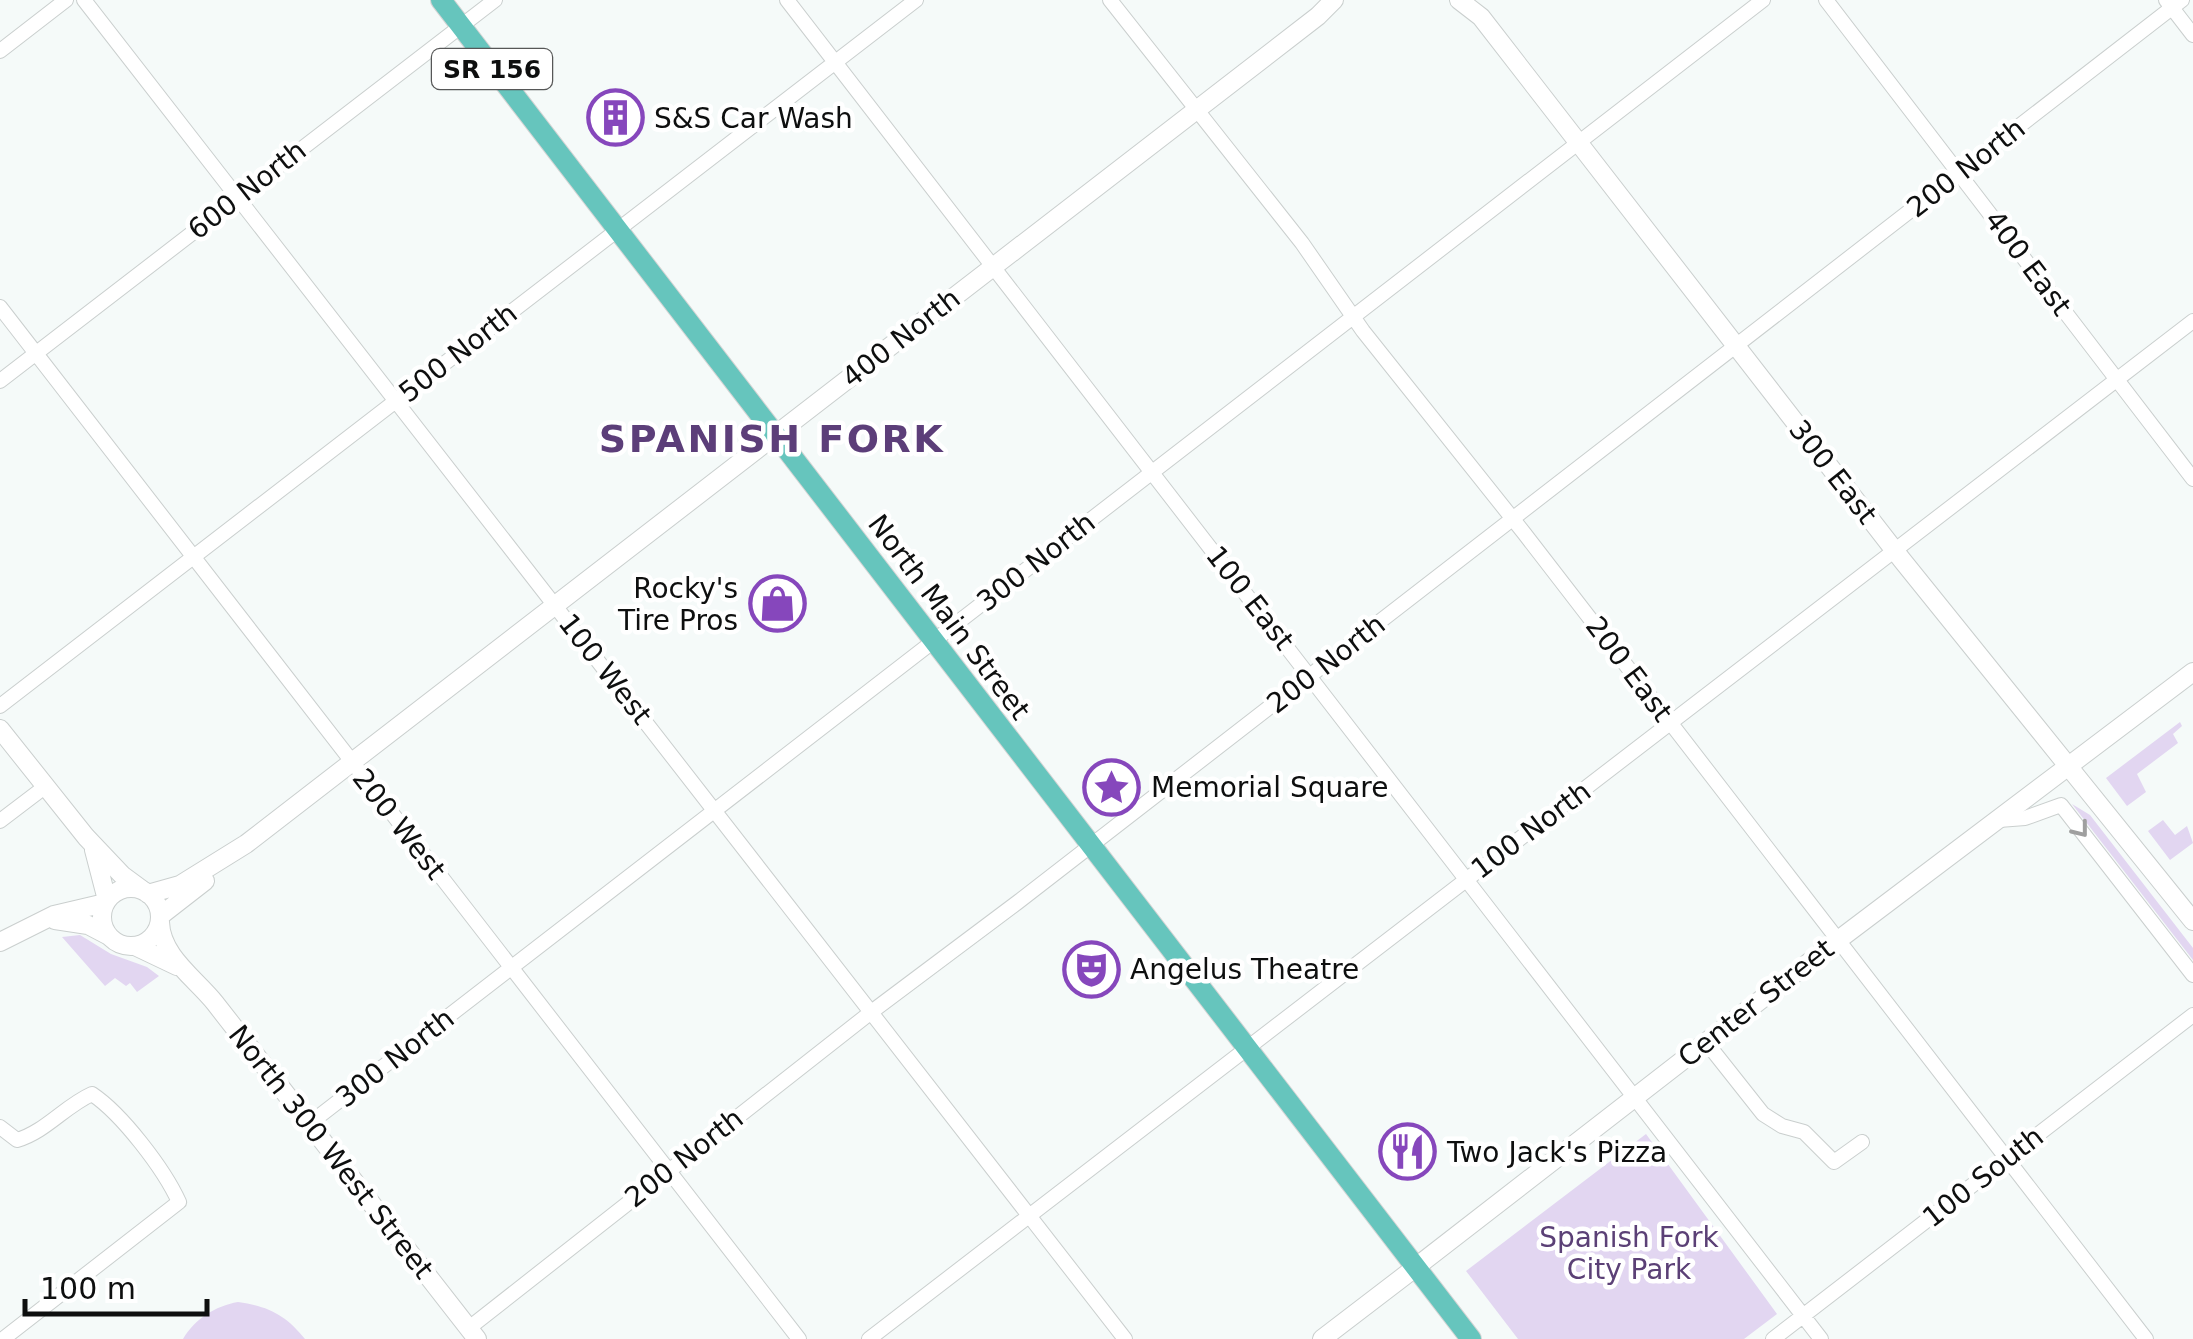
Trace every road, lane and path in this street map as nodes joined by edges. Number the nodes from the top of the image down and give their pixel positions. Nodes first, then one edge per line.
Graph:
1 (66, 0) edge
2 (84, 0) edge
3 (441, 0) edge
4 (495, 0) edge
5 (787, 0) edge
6 (916, 0) edge
7 (1110, 0) edge
8 (1334, 0) edge
9 (1350, 0) edge
10 (1460, 0) edge
11 (1762, 0) edge
12 (1826, 0) edge
13 (2173, 3) edge
14 (1478, 8) edge
15 (1318, 16) junction
16 (461, 26) junction
17 (2193, 35) edge
18 (0, 51) edge
19 (835, 63) junction
20 (1195, 110) junction
21 (1580, 142) junction
22 (1959, 173) junction
23 (238, 197) junction
24 (618, 230) junction
25 (992, 268) junction
26 (0, 307) edge
27 (1353, 316) junction
28 (2193, 321) edge
29 (1736, 346) junction
30 (35, 353) junction
31 (2117, 380) junction
32 (0, 381) edge
33 (397, 400) junction
34 (776, 435) junction
35 (1152, 472) junction
36 (2193, 479) edge
37 (1513, 519) junction
38 (1894, 552) junction
39 (194, 557) junction
40 (556, 605) junction
41 (932, 642) junction
42 (2193, 672) edge
43 (1310, 676) junction
44 (0, 706) edge
45 (1671, 724) junction
46 (0, 728) edge
47 (352, 763) junction
48 (2067, 768) junction
49 (46, 786) junction
50 (715, 810) junction
51 (1998, 820) junction
52 (0, 821) edge
53 (86, 837) junction
54 (246, 844) junction
55 (1091, 846) junction
56 (1466, 879) junction
57 (144, 892) junction
58 (106, 902) junction
59 (160, 919) junction
60 (2193, 921) edge
61 (40, 922) junction
62 (108, 936) junction
63 (1837, 940) junction
64 (0, 942) edge
65 (135, 946) junction
66 (182, 968) junction
67 (511, 968) junction
68 (2193, 974) edge
69 (2193, 1005) edge
70 (870, 1013) junction
71 (2193, 1015) edge
72 (2170, 1032) junction
73 (1706, 1042) junction
74 (1245, 1048) junction
75 (1635, 1098) junction
76 (309, 1124) junction
77 (0, 1126) edge
78 (1862, 1142) dead end
79 (2006, 1158) junction
80 (668, 1170) junction
81 (1029, 1215) junction
82 (1416, 1266) junction
83 (1803, 1316) junction
84 (473, 1334) edge
85 (3, 1339) edge
86 (800, 1339) edge
87 (869, 1339) edge
88 (1125, 1339) edge
89 (1322, 1339) edge
90 (1470, 1339) edge
91 (1773, 1339) edge
92 (1821, 1339) edge
93 (2146, 1339) edge

1 - 18 street
2 - 23 street, 100 West
3 - 16 main road, North Main Street / SR 156
4 - 16 street, 600 North
5 - 19 street, 100 East
6 - 19 street, 500 North
7 - 20 street, 200 East
8 - 15 main road, 400 North
9 - 15 main road, 400 North
10 - 14 main road, 300 East
11 - 21 street, 300 North
12 - 22 street, 400 East
13 - 17 street
13 - 22 street, 200 North
14 - 21 main road, 300 East
15 - 20 main road, 400 North
16 - 23 street, 600 North
16 - 24 main road, North Main Street / SR 156
19 - 24 street, 500 North
19 - 25 street, 100 East
20 - 25 main road, 400 North
20 - 27 street, 200 East
21 - 27 street, 300 North
21 - 29 main road, 300 East
22 - 29 street, 200 North
22 - 31 street, 400 East
23 - 30 street, 600 North
23 - 33 street, 100 West
24 - 33 street, 500 North
24 - 34 main road, North Main Street / SR 156
25 - 34 main road, 400 North
25 - 35 street, 100 East
26 - 30 street, 200 West
27 - 35 street, 300 North
27 - 37 street, 200 East
28 - 31 street, 100 North
29 - 37 street, 200 North
29 - 38 main road, 300 East
30 - 32 street, 600 North
30 - 39 street, 200 West
31 - 36 street, 400 East
31 - 38 street, 100 North
33 - 39 street, 500 North
33 - 40 street, 100 West
34 - 40 main road, 400 North
34 - 41 main road, North Main Street / SR 156
35 - 41 street, 300 North
35 - 43 street, 100 East
37 - 43 street, 200 North
37 - 45 street, 200 East
38 - 45 street, 100 North
38 - 48 main road, 300 East
39 - 44 street, 500 North
39 - 47 street, 200 West
40 - 47 main road, 400 North
40 - 50 street, 100 West
41 - 50 street, 300 North
41 - 55 main road, North Main Street / SR 156
42 - 48 main road, Center Street
43 - 55 street, 200 North
43 - 56 street, 100 East
45 - 56 street, 100 North
45 - 63 street, 200 East
46 - 49 main road
47 - 54 main road, 400 North
47 - 67 street, 200 West
48 - 51 main road, Center Street
48 - 60 main road, 300 East
49 - 52 street
49 - 53 main road
50 - 67 street, 300 North
50 - 70 street, 100 West
51 - 63 main road, Center Street
51 -> 68 street
53 - 57 main road
53 - 58 main road
54 - 57 main road, 400 North
54 - 59 main road, 400 North
55 - 70 street, 200 North
55 - 74 main road, North Main Street / SR 156
56 - 74 street, 100 North
56 - 75 street, 100 East
57 - 58 main road
57 - 59 main road
58 - 61 main road
58 - 62 main road
59 - 65 main road
59 - 66 main road
61 - 62 main road
61 - 64 main road
62 - 65 main road
63 - 73 main road, Center Street
63 - 79 street, 200 East
65 - 66 main road
66 - 76 main road, North 300 West Street
67 - 76 street, 300 North
67 - 80 street, 200 West
69 - 72 street
70 - 80 street, 200 North
70 - 81 street, 100 West
71 - 72 street, 100 South
72 - 79 street, 100 South
73 - 75 main road, Center Street
73 - 78 street
74 - 81 street, 100 North
74 - 82 main road, North Main Street / SR 156
75 - 82 main road, Center Street
75 - 83 street, 100 East
76 - 84 main road, North 300 West Street
77 - 85 street
79 - 83 street, 100 South
79 - 93 street, 200 East
80 - 84 street, 200 North
80 - 86 street, 200 West
81 - 87 street, 100 North
81 - 88 street, 100 West
82 - 89 main road, Center Street
82 - 90 main road, SR 156
83 - 91 street, 100 South
83 - 92 street, 100 East

